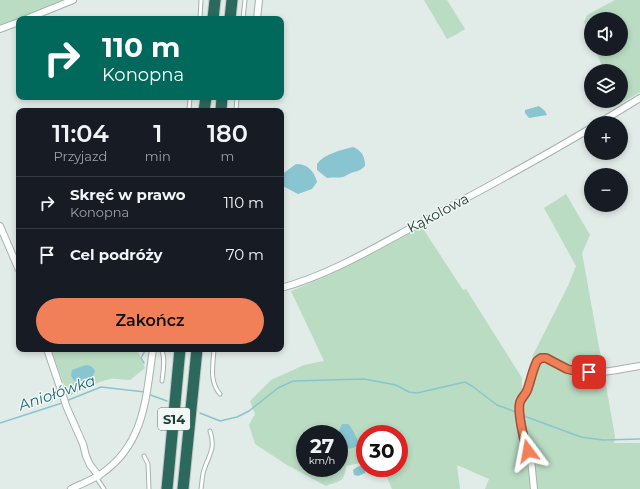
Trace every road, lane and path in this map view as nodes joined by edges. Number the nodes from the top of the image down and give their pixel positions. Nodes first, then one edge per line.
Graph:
1 (73, 0) edge
2 (201, 0) edge
3 (215, 0) edge
4 (232, 0) edge
5 (245, 0) edge
6 (259, 0) edge
7 (33, 16) edge
8 (200, 16) edge
9 (213, 16) edge
10 (230, 16) edge
11 (243, 16) edge
12 (257, 16) edge
13 (16, 23) edge
14 (0, 29) edge
15 (640, 98) edge
16 (610, 116) edge
17 (584, 132) edge
18 (0, 226) edge
19 (16, 263) edge
20 (284, 287) edge
21 (48, 352) edge
22 (153, 352) edge
23 (163, 352) edge
24 (180, 352) edge
25 (197, 352) edge
26 (214, 352) edge
27 (640, 366) edge
28 (162, 381) dead end
29 (220, 394) dead end
30 (210, 431) dead end
31 (144, 456) dead end
32 (97, 476) junction
33 (71, 489) edge
34 (104, 489) edge
35 (149, 489) edge
36 (167, 489) edge
37 (183, 489) edge
38 (201, 489) edge
39 (534, 489) edge

1 - 7 street
2 - 8 lane
3 - 9 highway
4 - 10 highway
5 - 11 lane
6 - 12 street
13 - 14 street
15 - 16 street
17 - 20 street, Kąkolowa
18 - 19 street
21 - 32 street
22 - 32 street
23 - 28 lane
24 - 36 highway, S14
25 - 37 highway, S14
26 - 29 lane
27 - 39 street
30 - 38 lane
31 - 35 lane
32 - 33 street
32 - 34 lane

